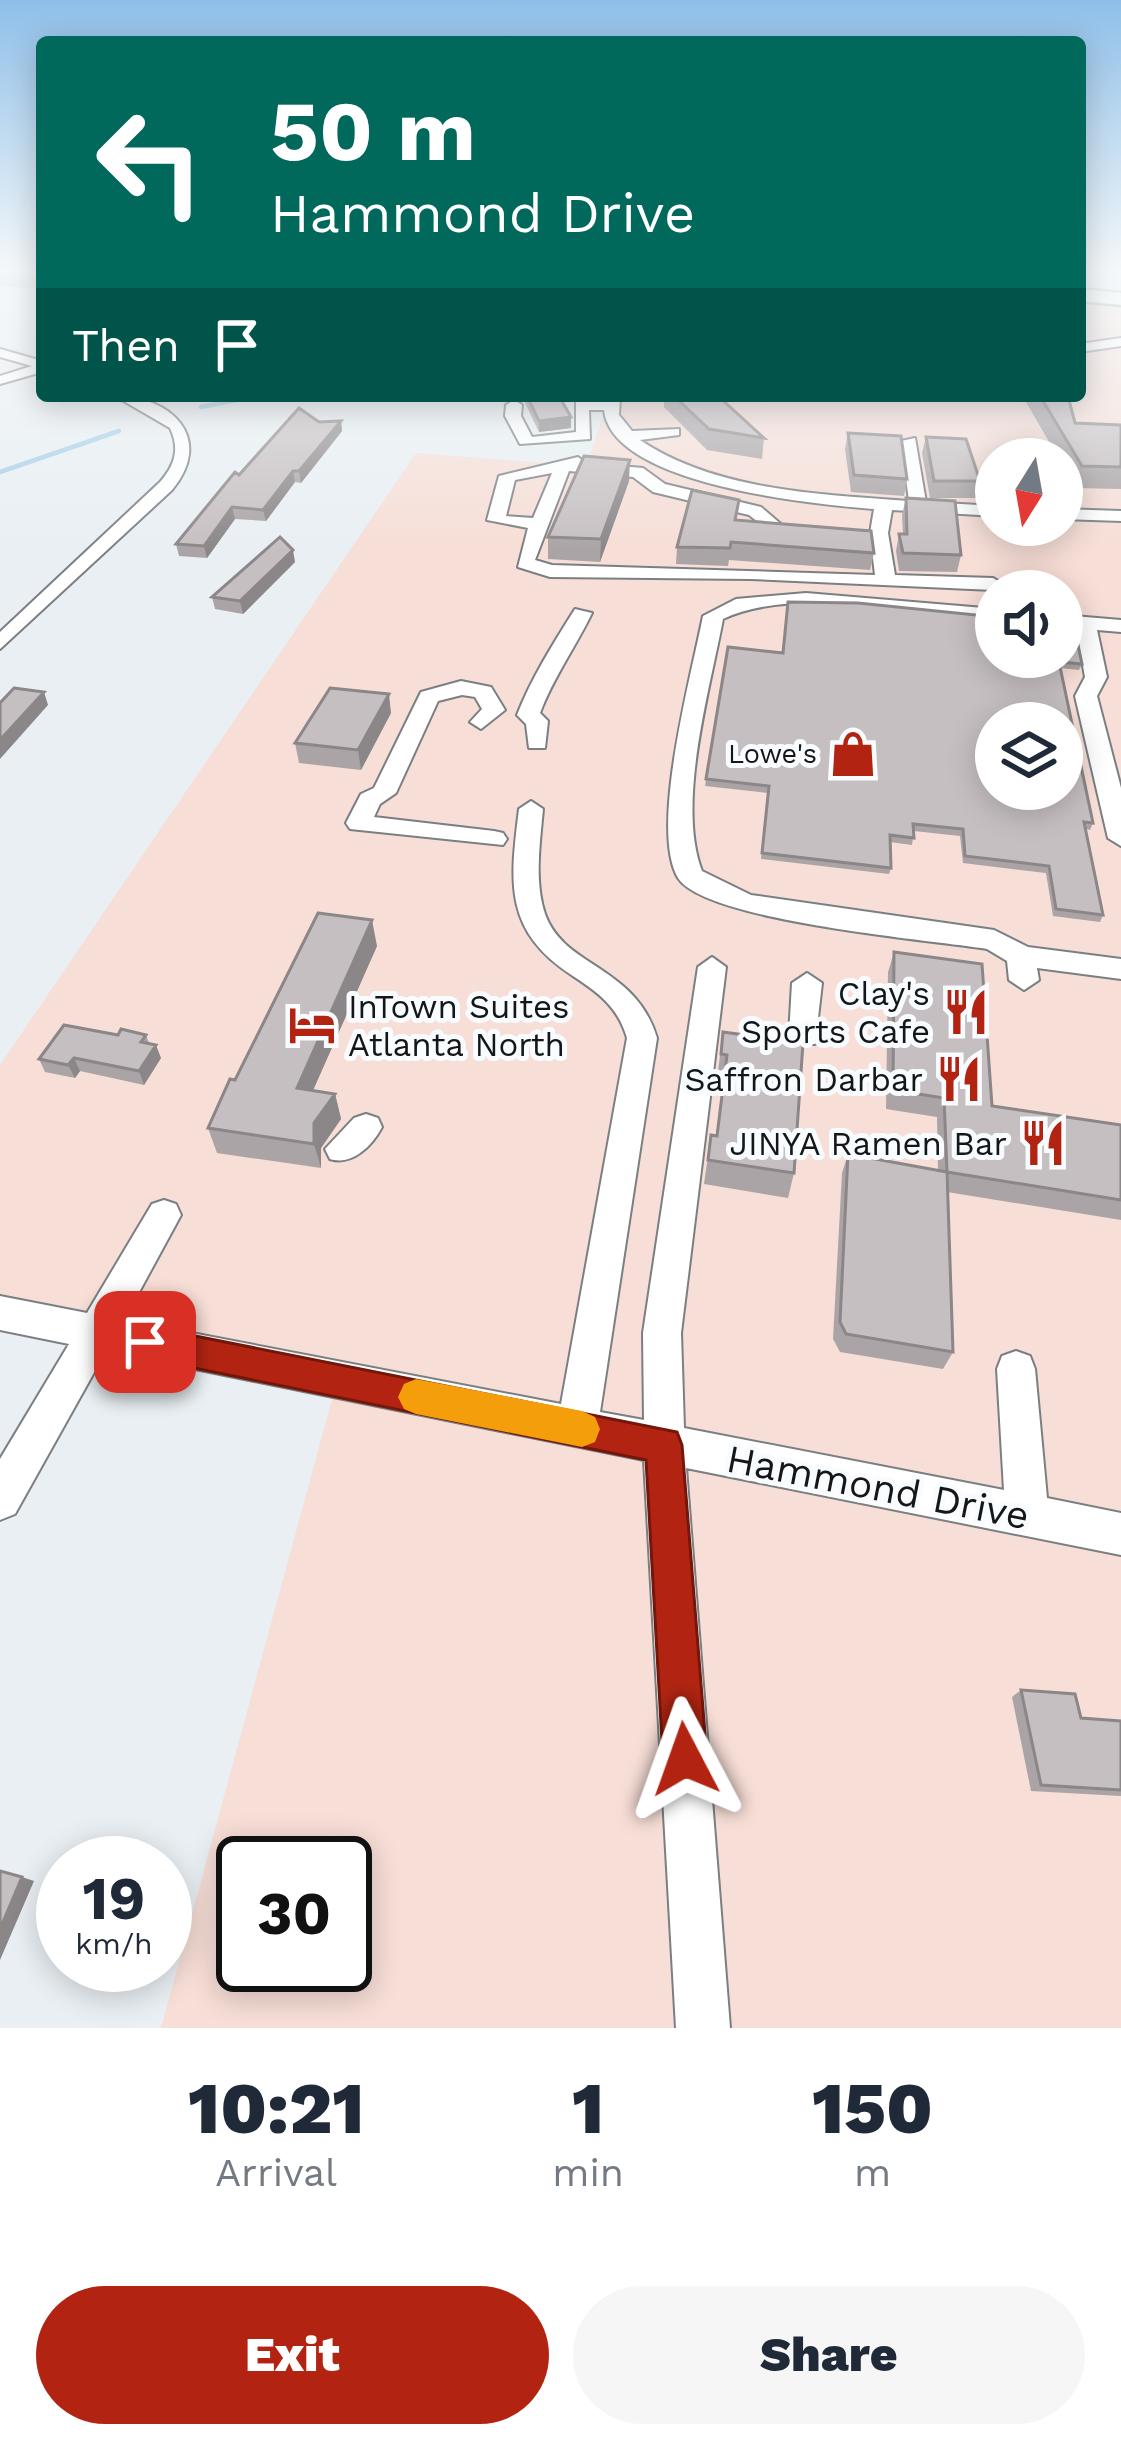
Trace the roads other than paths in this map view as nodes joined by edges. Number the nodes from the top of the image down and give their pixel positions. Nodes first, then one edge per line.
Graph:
1 (36, 368) edge
2 (0, 380) edge
3 (133, 402) edge
4 (604, 402) edge
5 (612, 402) edge
6 (514, 406) dead end
7 (674, 432) dead end
8 (625, 436) junction
9 (909, 441) dead end
10 (653, 454) junction
11 (563, 466) junction
12 (919, 506) junction
13 (883, 513) junction
14 (975, 515) edge
15 (975, 516) edge
16 (1083, 516) edge
17 (1121, 516) edge
18 (539, 524) junction
19 (773, 525) edge
20 (886, 581) junction
21 (975, 583) edge
22 (582, 613) dead end
23 (975, 613) edge
24 (1083, 623) edge
25 (1121, 626) edge
26 (0, 643) edge
27 (1083, 646) edge
28 (481, 722) dead end
29 (537, 732) dead end
30 (531, 809) dead end
31 (1121, 838) edge
32 (494, 839) dead end
33 (712, 967) dead end
34 (1121, 969) edge
35 (807, 983) dead end
36 (803, 1036) dead end
37 (164, 1215) dead end
38 (0, 1313) edge
39 (98, 1332) junction
40 (1016, 1369) dead end
41 (577, 1428) junction
42 (664, 1445) junction
43 (0, 1499) edge
44 (1027, 1516) junction
45 (1121, 1534) edge
46 (703, 2028) edge

1 - 2 street
3 - 26 street
4 - 6 street
5 - 8 street
7 - 8 street
8 - 10 street
9 - 12 street
10 - 11 street
10 - 13 street
11 - 18 street
11 - 18 street
11 - 19 street
12 - 13 street
12 - 14 street
13 - 15 street
13 - 20 street
16 - 17 street
18 - 20 street
20 - 21 street
22 - 29 street
23 - 34 street
24 - 25 street
27 - 31 street
28 - 32 street
30 - 41 street
33 - 42 street
35 - 36 street
37 - 39 street
38 - 39 street, Hammond Drive
39 - 41 street, Hammond Drive
39 - 43 street
40 - 44 street
41 - 42 street, Hammond Drive
42 - 44 street, Hammond Drive
42 - 46 street
44 - 45 street, Hammond Drive

